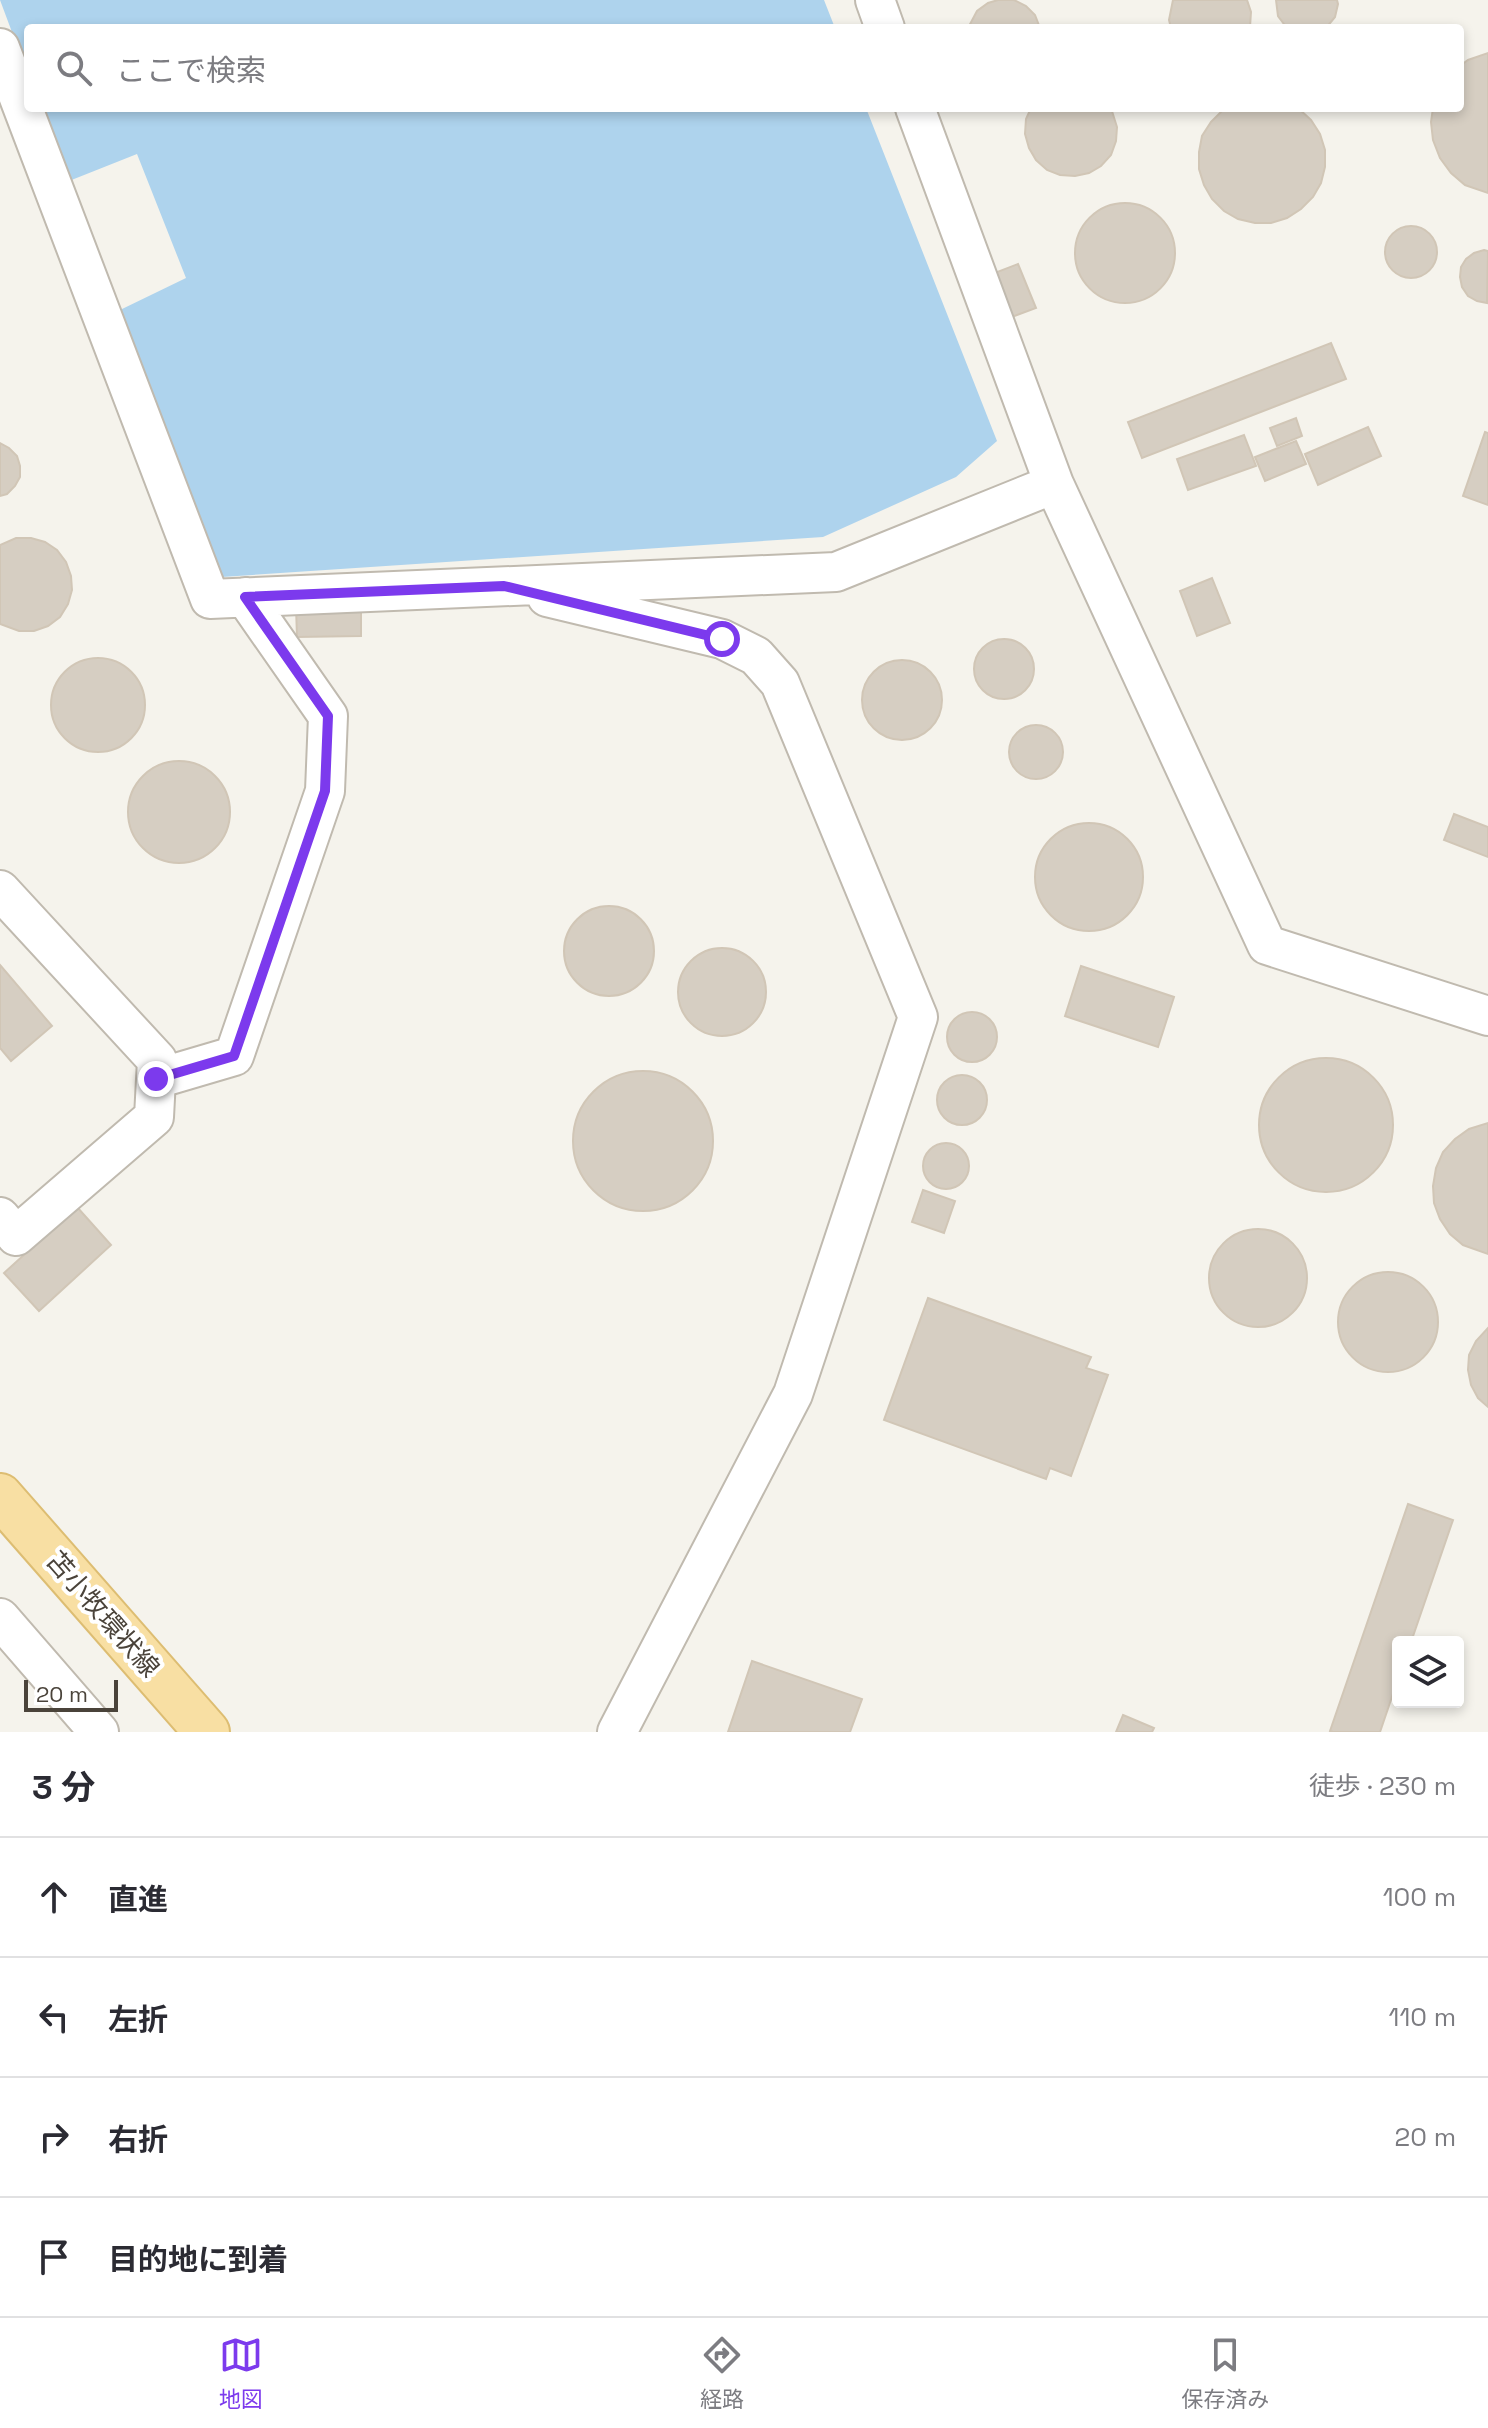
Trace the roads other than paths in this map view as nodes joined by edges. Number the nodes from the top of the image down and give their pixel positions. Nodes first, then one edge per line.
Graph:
1 (875, 0) edge
2 (884, 24) edge
3 (0, 48) edge
4 (24, 111) edge
5 (24, 112) edge
6 (916, 112) edge
7 (1054, 484) junction
8 (504, 586) junction
9 (245, 597) junction
10 (0, 890) edge
11 (1488, 1016) edge
12 (156, 1079) junction
13 (0, 1217) edge
14 (0, 1496) edge
15 (0, 1618) edge
16 (99, 1732) edge
17 (207, 1732) edge
18 (617, 1732) edge

1 - 2 lane
3 - 4 lane
5 - 9 lane
6 - 7 lane
7 - 8 lane
7 - 11 lane
8 - 9 lane
8 - 18 lane
9 - 12 lane
10 - 12 lane
12 - 13 lane
14 - 17 main road, 苫小牧環状線
15 - 16 lane

